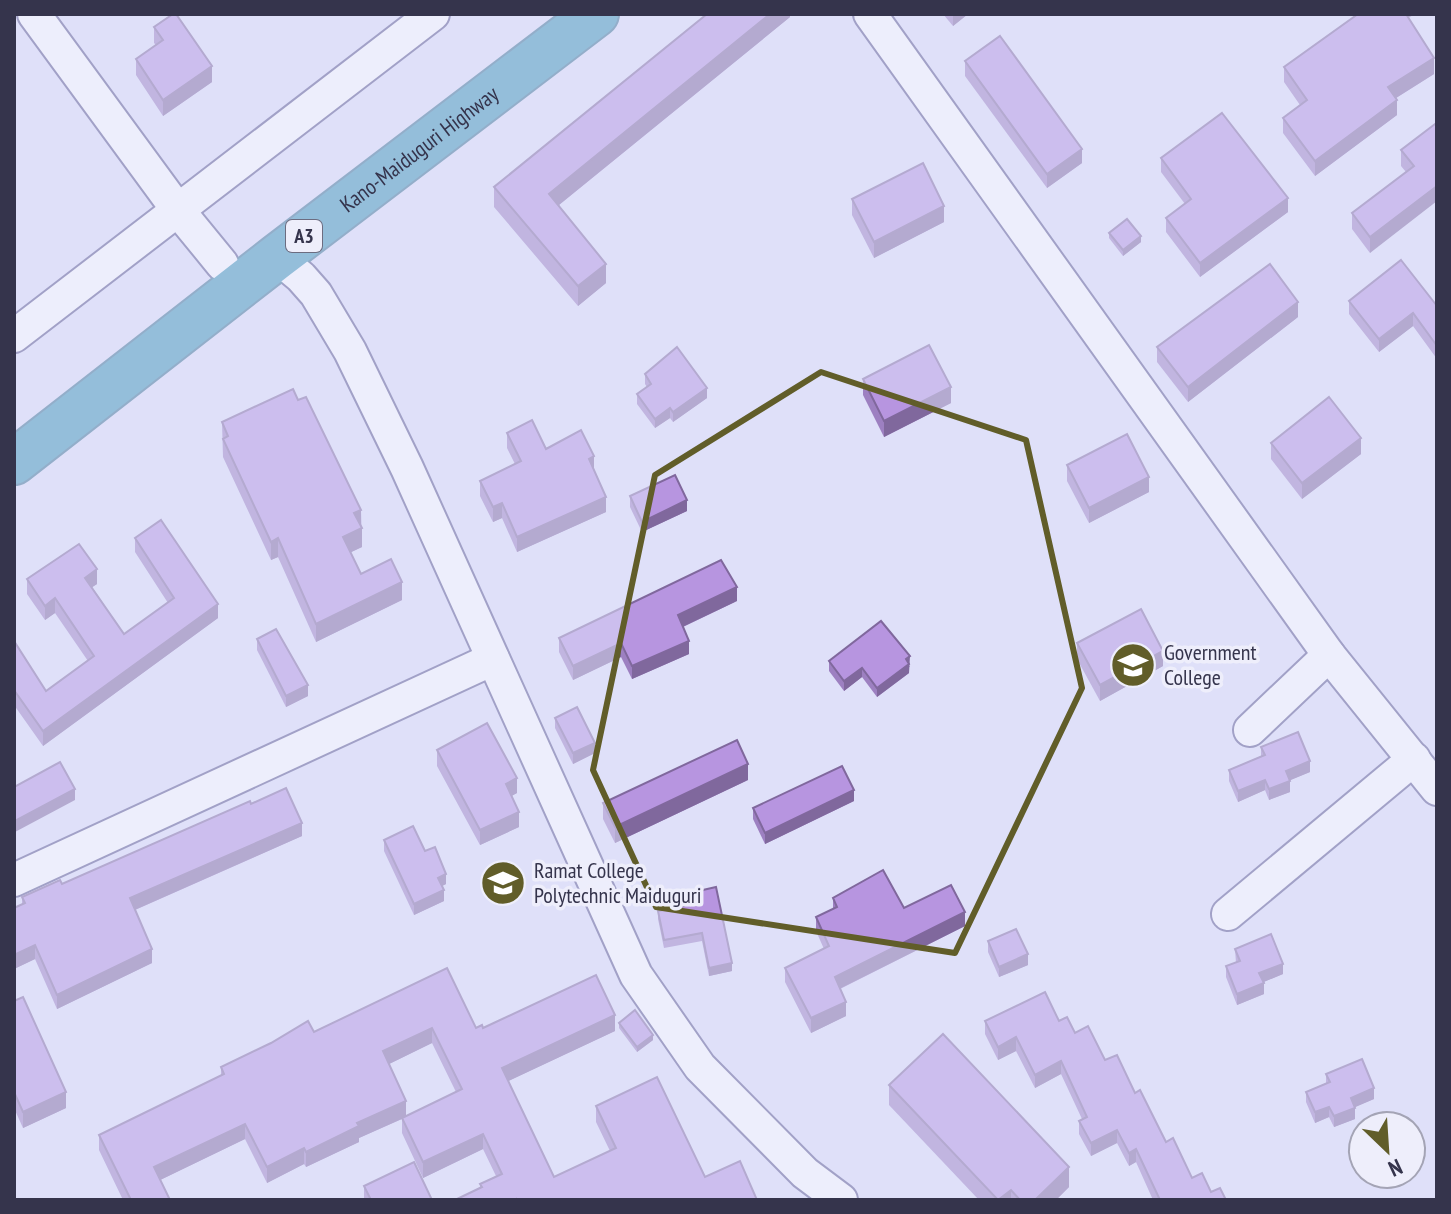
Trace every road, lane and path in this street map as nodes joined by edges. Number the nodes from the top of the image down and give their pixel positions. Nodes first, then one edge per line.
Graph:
1 (34, 14) edge
2 (433, 14) edge
3 (551, 14) edge
4 (596, 14) edge
5 (870, 14) edge
6 (177, 209) junction
7 (277, 257) junction
8 (222, 264) junction
9 (14, 336) edge
10 (14, 424) edge
11 (14, 462) edge
12 (1329, 655) junction
13 (493, 659) junction
14 (1250, 730) dead end
15 (1414, 759) junction
16 (1437, 789) edge
17 (14, 880) edge
18 (1228, 914) dead end
19 (841, 1200) edge

1 - 6 street
2 - 6 street
3 - 8 highway, Kano-Maiduguri Highway / A3
4 - 7 highway, Kano-Maiduguri Highway / A3
5 - 12 street
6 - 8 street
6 - 9 street
7 - 11 highway, Kano-Maiduguri Highway / A3
7 - 13 street
8 - 10 highway, Kano-Maiduguri Highway / A3
12 - 14 street
12 - 15 street
13 - 17 street
13 - 19 street
15 - 16 street
15 - 18 street

